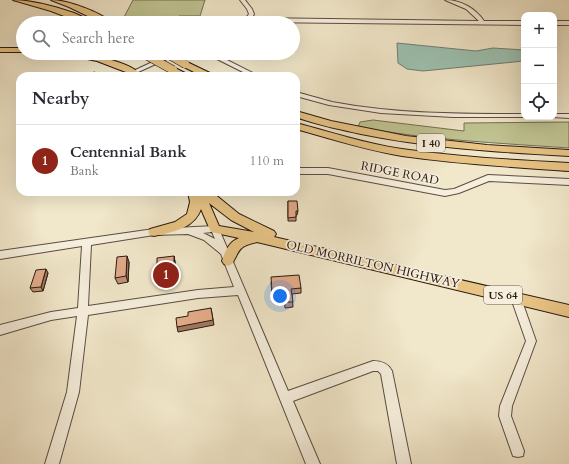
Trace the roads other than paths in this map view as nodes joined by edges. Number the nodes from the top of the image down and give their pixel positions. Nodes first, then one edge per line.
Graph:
1 (17, 0) edge
2 (55, 0) edge
3 (242, 0) edge
4 (447, 0) edge
5 (74, 16) edge
6 (94, 16) edge
7 (250, 16) edge
8 (300, 22) edge
9 (483, 23) junction
10 (521, 23) edge
11 (557, 23) edge
12 (569, 23) edge
13 (0, 50) edge
14 (16, 50) edge
15 (101, 60) edge
16 (156, 60) edge
17 (163, 60) edge
18 (178, 60) edge
19 (223, 60) edge
20 (131, 72) edge
21 (140, 72) edge
22 (177, 72) edge
23 (201, 72) edge
24 (248, 72) edge
25 (300, 95) edge
26 (300, 115) edge
27 (521, 116) edge
28 (557, 116) edge
29 (569, 116) edge
30 (300, 127) edge
31 (569, 153) edge
32 (569, 167) edge
33 (300, 170) edge
34 (569, 182) edge
35 (195, 196) edge
36 (201, 196) edge
37 (209, 196) edge
38 (215, 229) junction
39 (186, 230) junction
40 (154, 232) junction
41 (256, 237) junction
42 (87, 242) junction
43 (0, 255) edge
44 (226, 257) junction
45 (361, 262) junction
46 (242, 293) junction
47 (516, 298) junction
48 (569, 311) edge
49 (83, 312) junction
50 (0, 330) edge
51 (285, 398) junction
52 (518, 451) dead end
53 (52, 464) edge
54 (313, 464) edge
55 (404, 464) edge

1 - 5 highway
2 - 6 highway
3 - 7 street
4 - 9 street
8 - 9 street
9 - 10 street
11 - 12 street
13 - 14 main road
15 - 20 main road
16 - 22 highway, bridge
17 - 21 street
18 - 23 highway, bridge
19 - 24 street
25 - 27 street
26 - 31 highway, I 40
28 - 29 street
30 - 32 highway, I 40
33 - 34 street, RIDGE ROAD
35 - 40 main road
36 - 38 main road
37 - 45 main road
38 - 39 street
38 - 41 main road, OLD MORRILTON HIGHWAY / US 64
38 - 44 street
39 - 40 street
39 - 44 street
40 - 42 street
41 - 44 main road
41 - 45 main road, OLD MORRILTON HIGHWAY / US 64
42 - 43 street
42 - 49 street
44 - 46 street
45 - 47 main road, OLD MORRILTON HIGHWAY / US 64
46 - 49 street
46 - 51 street
47 - 48 main road, OLD MORRILTON HIGHWAY / US 64
47 - 52 street
49 - 50 street
49 - 53 street
51 - 54 street
51 - 55 street

